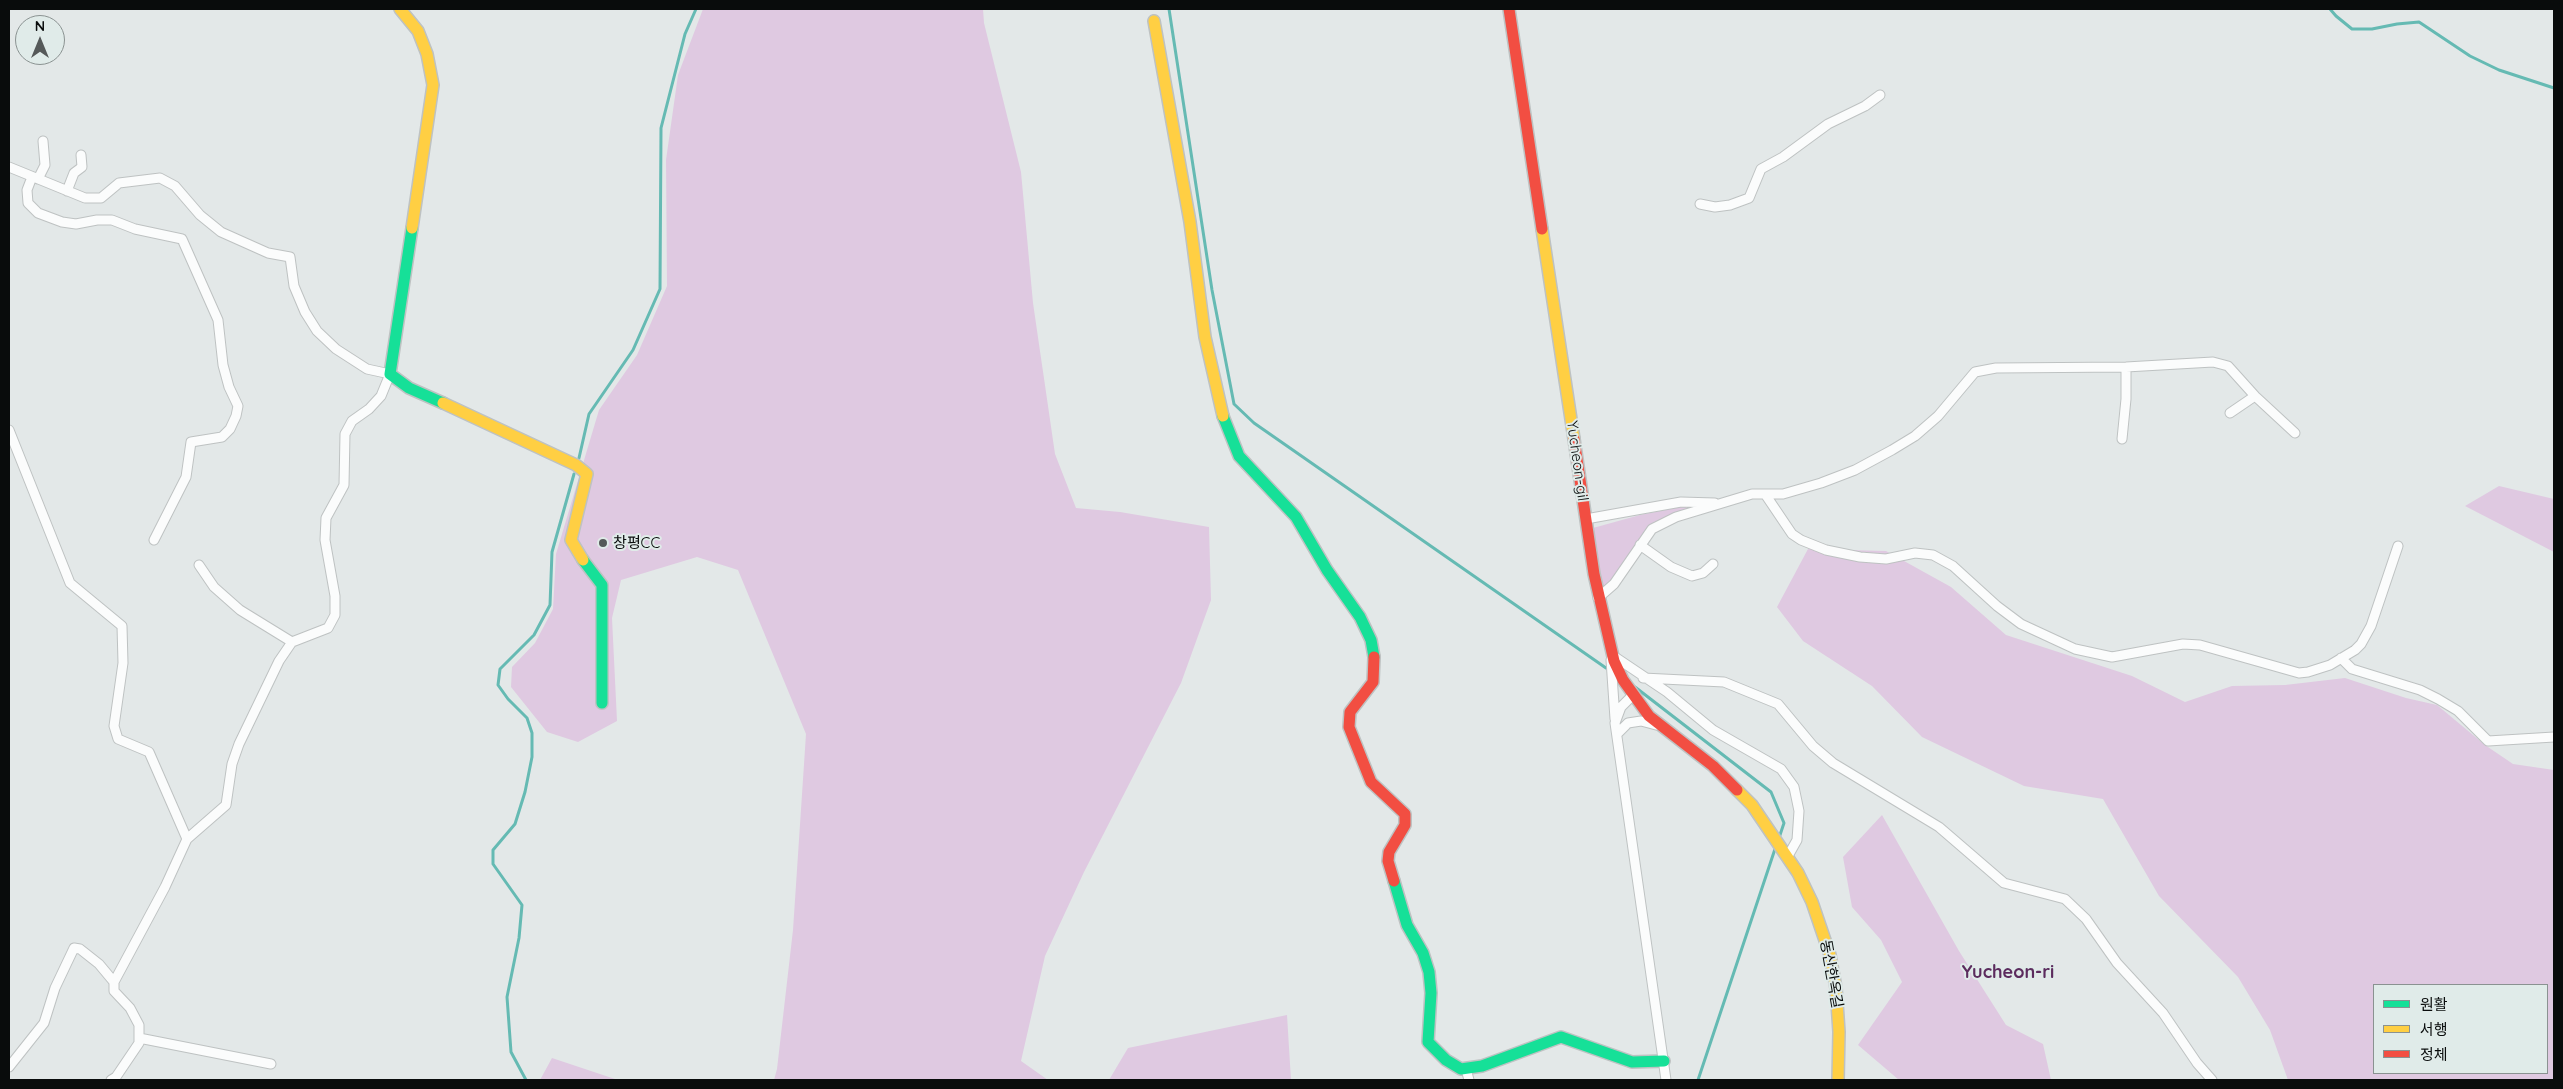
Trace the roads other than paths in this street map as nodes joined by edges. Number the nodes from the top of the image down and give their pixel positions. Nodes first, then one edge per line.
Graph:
1 (400, 9) edge
2 (1509, 9) edge
3 (1154, 21) dead end
4 (1880, 95) dead end
5 (43, 141) dead end
6 (81, 155) dead end
7 (9, 167) edge
8 (35, 178) junction
9 (67, 191) junction
10 (1700, 204) dead end
11 (2126, 367) junction
12 (390, 374) junction
13 (2254, 396) junction
14 (2230, 413) dead end
15 (9, 430) edge
16 (2296, 433) dead end
17 (2122, 438) dead end
18 (1765, 494) junction
19 (1722, 503) junction
20 (1586, 519) junction
21 (154, 540) dead end
22 (1640, 545) junction
23 (2398, 546) dead end
24 (1713, 564) dead end
25 (200, 565) dead end
26 (1598, 598) junction
27 (292, 642) junction
28 (1611, 653) junction
29 (2341, 658) junction
30 (1643, 678) junction
31 (1633, 695) junction
32 (602, 703) dead end
33 (1616, 723) junction
34 (1661, 726) junction
35 (1617, 734) junction
36 (2554, 738) edge
37 (187, 839) junction
38 (1785, 852) junction
39 (114, 982) junction
40 (139, 1038) junction
41 (1664, 1061) junction
42 (271, 1064) dead end
43 (9, 1067) edge
44 (1467, 1075) edge
45 (110, 1080) edge
46 (1666, 1080) edge
47 (1838, 1080) edge
48 (2212, 1080) edge

1 - 12 street
2 - 20 street, Yucheon-gil
3 - 44 street
4 - 10 street
5 - 8 street
6 - 9 street
7 - 8 street
8 - 9 street
8 - 21 street
9 - 12 street
11 - 13 street
11 - 17 street
11 - 18 street
12 - 27 street
12 - 32 street
13 - 14 street
13 - 16 street
15 - 37 street
18 - 19 street
18 - 29 street
19 - 20 street
19 - 22 street
20 - 26 street, Yucheon-gil
22 - 24 street
22 - 26 street
23 - 29 street
25 - 27 street
26 - 28 street, Yucheon-gil
27 - 37 street
28 - 30 street
28 - 31 street, Yucheon-gil
28 - 33 street
29 - 36 street
30 - 38 street
30 - 48 street
31 - 33 street
31 - 34 street, Yucheon-gil
33 - 35 street
34 - 35 street
34 - 38 street, Yucheon-gil
35 - 41 street
37 - 39 street
38 - 47 street, 동산한옥길
39 - 40 street
39 - 43 street
40 - 42 street
40 - 45 street
41 - 44 street
41 - 46 street

